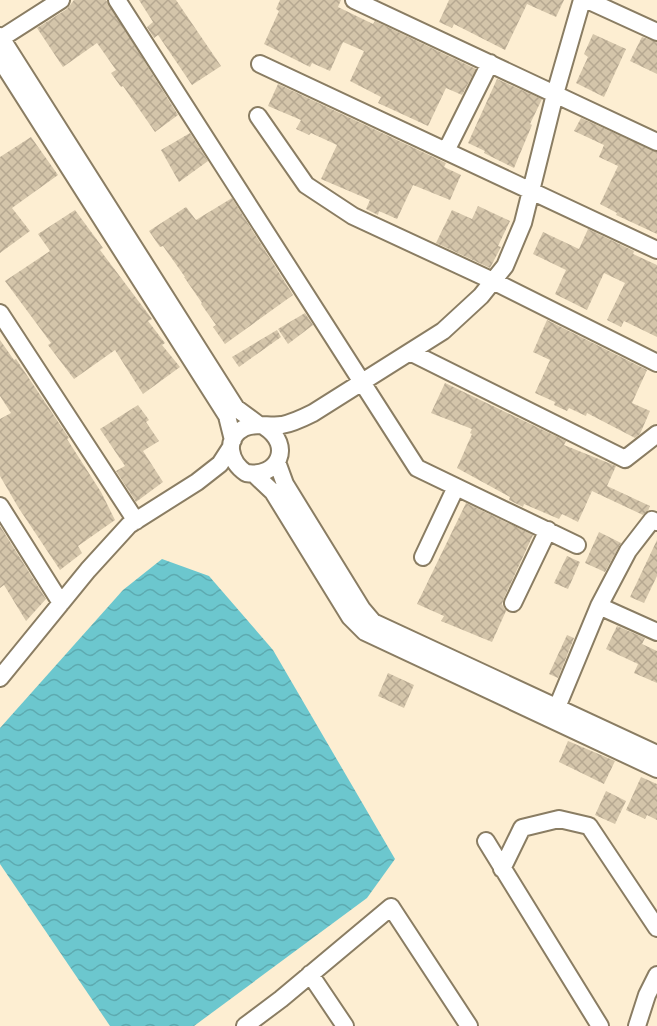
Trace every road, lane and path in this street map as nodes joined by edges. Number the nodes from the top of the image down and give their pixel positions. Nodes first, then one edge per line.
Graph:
1 (61, 0) edge
2 (117, 0) edge
3 (354, 0) edge
4 (584, 0) edge
5 (657, 32) edge
6 (0, 38) edge
7 (0, 60) edge
8 (490, 63) junction
9 (260, 64) dead end
10 (555, 94) junction
11 (258, 116) dead end
12 (657, 142) edge
13 (446, 151) junction
14 (531, 191) junction
15 (657, 250) edge
16 (493, 281) junction
17 (0, 313) edge
18 (410, 352) junction
19 (657, 363) edge
20 (362, 382) junction
21 (313, 413) junction
22 (262, 426) junction
23 (657, 434) edge
24 (232, 444) junction
25 (279, 454) junction
26 (250, 474) junction
27 (197, 482) junction
28 (456, 487) junction
29 (0, 506) edge
30 (136, 521) junction
31 (657, 522) edge
32 (548, 531) junction
33 (577, 544) dead end
34 (423, 557) dead end
35 (62, 603) junction
36 (513, 603) dead end
37 (598, 606) junction
38 (657, 632) edge
39 (0, 678) edge
40 (554, 714) junction
41 (657, 754) edge
42 (657, 769) edge
43 (486, 842) dead end
44 (502, 869) junction
45 (657, 928) edge
46 (310, 974) junction
47 (657, 975) edge
48 (245, 1026) edge
49 (345, 1026) edge
50 (469, 1026) edge
51 (600, 1026) edge
52 (637, 1026) edge

1 - 6 street
2 - 20 street
3 - 8 street
4 - 5 street
4 - 10 street
6 - 22 street
7 - 24 street
8 - 10 street
8 - 13 street
9 - 13 street
10 - 12 street
10 - 14 street
11 - 16 street
13 - 14 street
14 - 15 street
14 - 16 street
16 - 18 street
16 - 19 street
17 - 30 street
18 - 20 street
18 - 23 street
20 - 21 street
20 - 28 street
21 - 22 street
21 - 25 street
22 - 24 street
22 - 25 street
24 - 26 street
24 - 27 street
25 - 26 street
25 - 40 street
26 - 27 street
26 - 40 street
27 - 30 street
28 - 32 street
28 - 34 street
29 - 35 street
30 - 35 street
31 - 37 street
32 - 33 street
32 - 36 street
35 - 39 street
37 - 38 street
37 - 40 street
40 - 41 street
40 - 42 street
43 - 44 street
44 - 45 street
44 - 51 street
46 - 48 street
46 - 49 street
46 - 50 street
47 - 52 street

